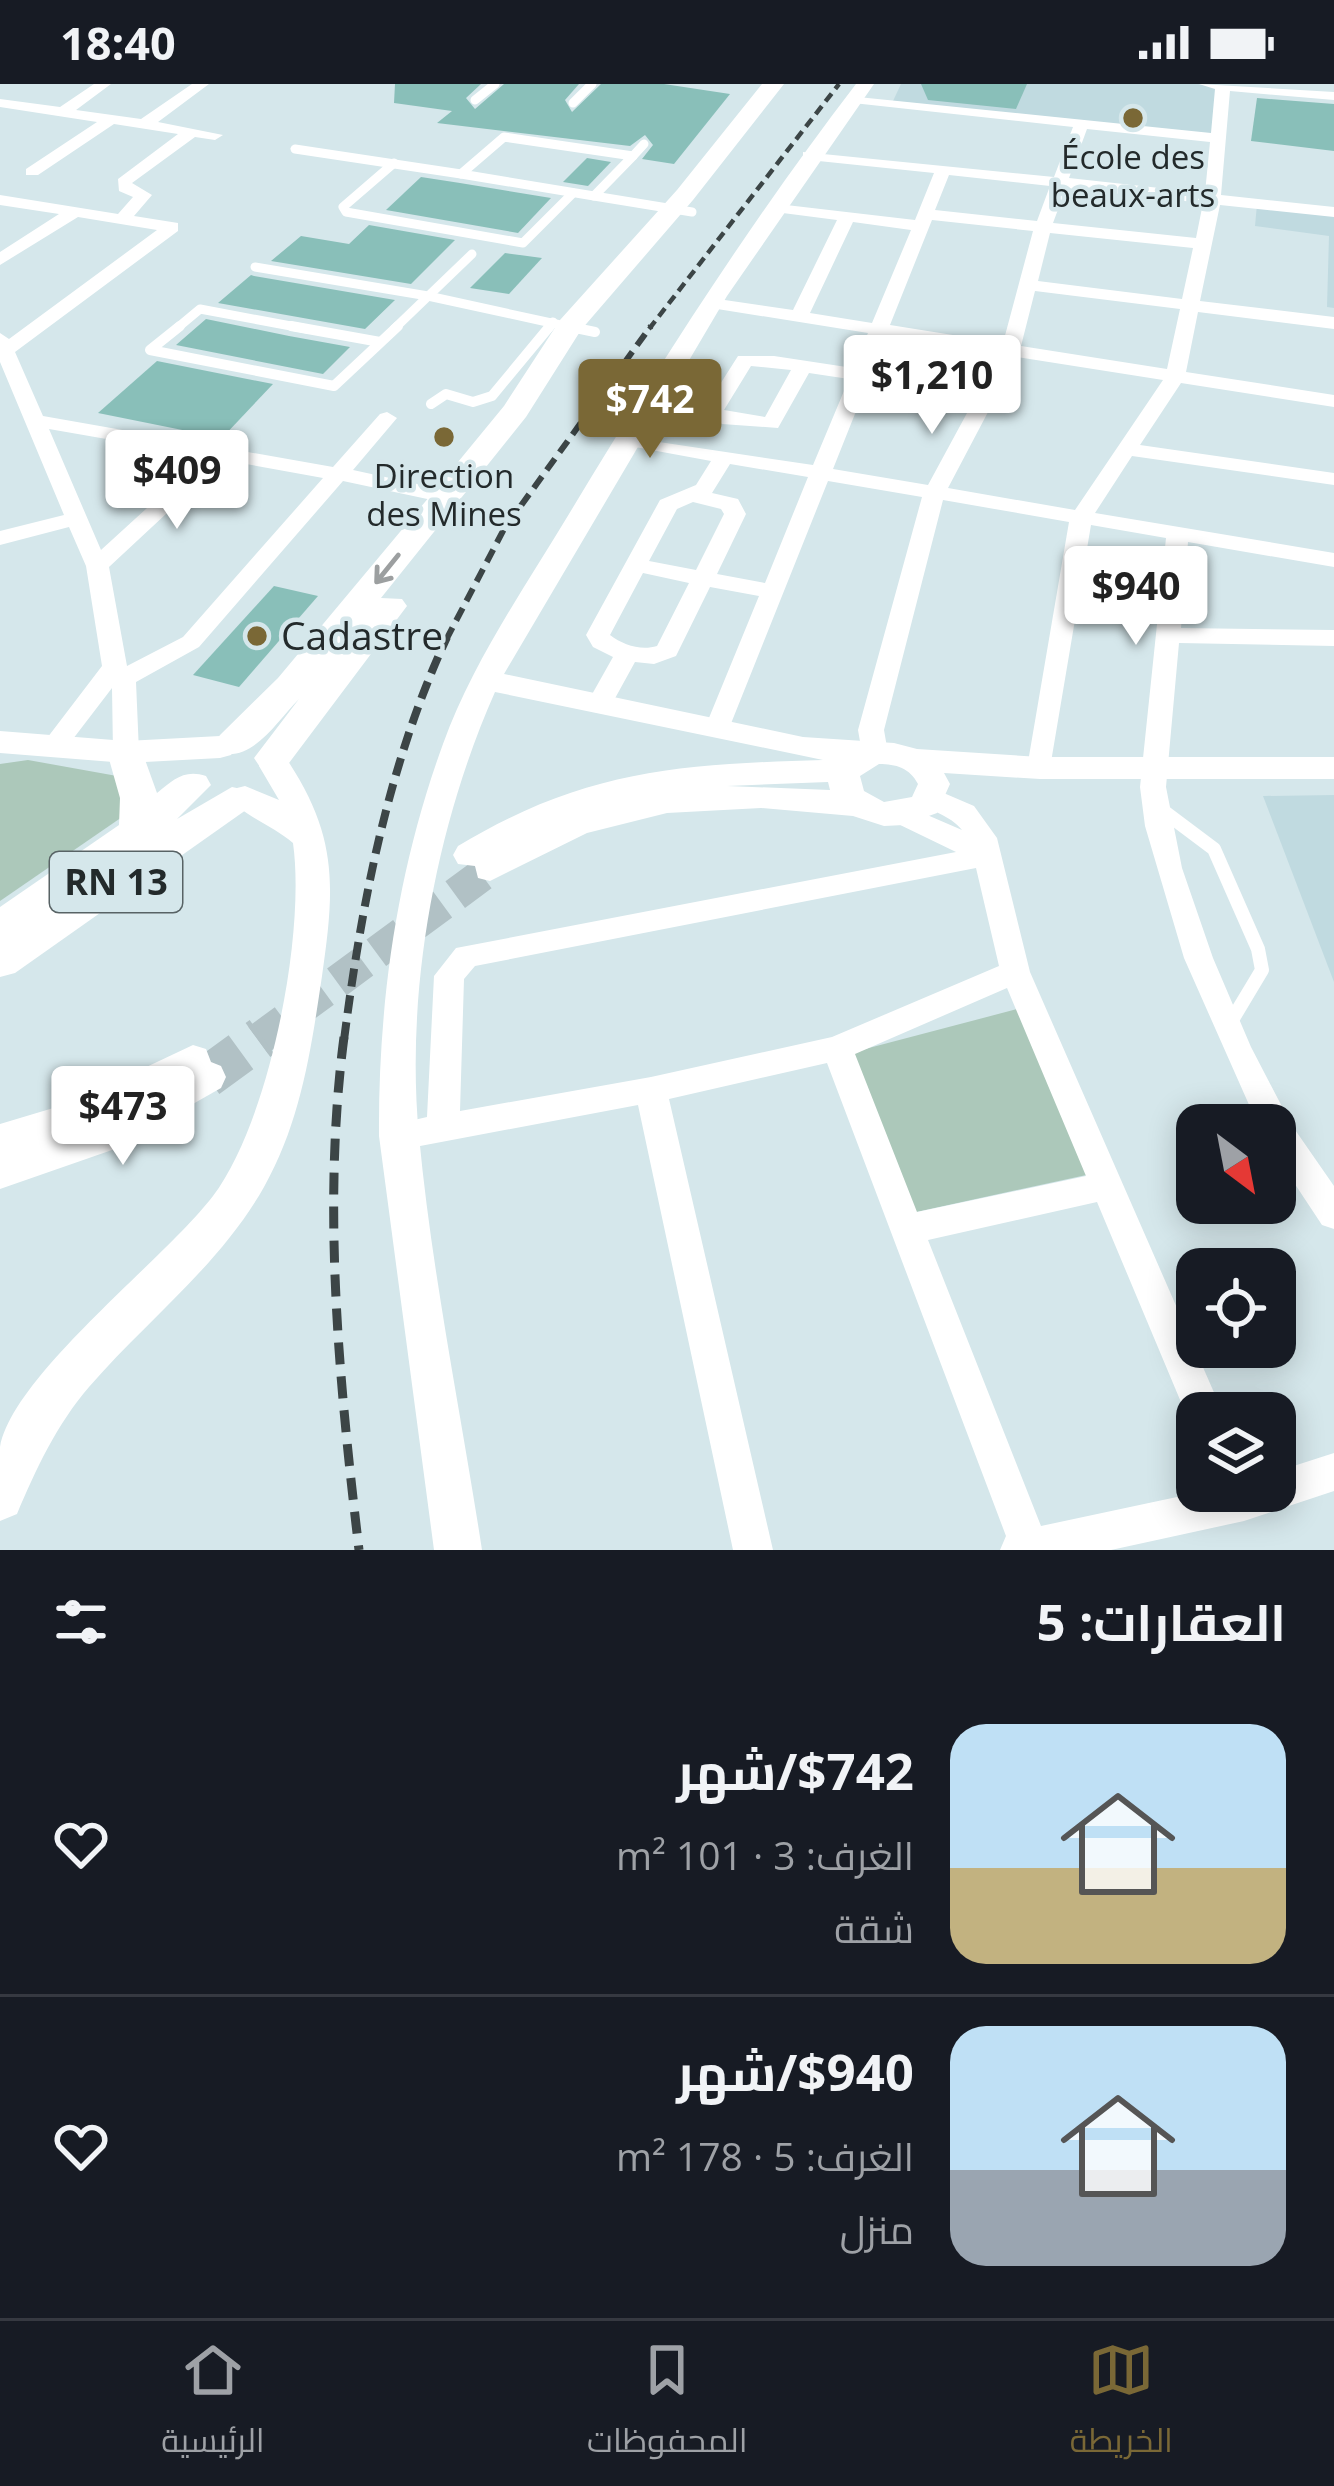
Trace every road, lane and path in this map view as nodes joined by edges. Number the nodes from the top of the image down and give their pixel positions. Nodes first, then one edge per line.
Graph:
1 (8, 84) edge
2 (104, 84) edge
3 (202, 84) edge
4 (494, 84) edge
5 (592, 84) edge
6 (773, 84) edge
7 (795, 84) edge
8 (1229, 86) edge
9 (0, 89) edge
10 (859, 92) edge
11 (1334, 96) edge
12 (475, 100) dead end
13 (0, 103) edge
14 (572, 103) dead end
15 (62, 113) junction
16 (110, 120) junction
17 (143, 125) junction
18 (1082, 125) junction
19 (191, 132) junction
20 (215, 135) dead end
21 (1218, 139) junction
22 (644, 145) dead end
23 (816, 148) junction
24 (296, 149) dead end
25 (634, 156) junction
26 (394, 163) junction
27 (944, 168) junction
28 (32, 172) dead end
29 (460, 174) junction
30 (1063, 174) junction
31 (1213, 189) junction
32 (573, 193) junction
33 (594, 196) junction
34 (1334, 197) edge
35 (0, 200) edge
36 (775, 207) junction
37 (682, 210) junction
38 (76, 211) junction
39 (1334, 212) edge
40 (847, 216) junction
41 (125, 217) junction
42 (924, 220) junction
43 (1043, 227) junction
44 (1204, 244) junction
45 (472, 254) dead end
46 (0, 260) edge
47 (255, 267) dead end
48 (1028, 285) junction
49 (428, 296) junction
50 (711, 303) junction
51 (1193, 305) junction
52 (799, 317) junction
53 (1334, 323) edge
54 (572, 327) junction
55 (879, 329) junction
56 (380, 342) junction
57 (3, 345) edge
58 (1010, 351) junction
59 (803, 367) junction
60 (860, 375) junction
61 (1175, 377) junction
62 (1334, 401) edge
63 (431, 404) dead end
64 (387, 418) dead end
65 (36, 421) junction
66 (626, 440) junction
67 (1128, 449) junction
68 (217, 455) junction
69 (724, 458) junction
70 (339, 472) junction
71 (818, 474) junction
72 (1334, 479) edge
73 (934, 494) junction
74 (695, 496) junction
75 (446, 497) junction
76 (1081, 517) junction
77 (78, 518) junction
78 (1178, 533) junction
79 (0, 538) edge
80 (1334, 560) edge
81 (634, 565) junction
82 (97, 566) junction
83 (702, 578) junction
84 (773, 592) junction
85 (1168, 635) junction
86 (1334, 638) edge
87 (627, 654) junction
88 (113, 675) junction
89 (485, 680) junction
90 (599, 704) junction
91 (717, 730) junction
92 (0, 742) edge
93 (54, 746) junction
94 (227, 746) junction
95 (126, 752) junction
96 (914, 760) junction
97 (860, 761) junction
98 (274, 762) junction
99 (1040, 768) junction
100 (1155, 768) junction
101 (1334, 768) edge
102 (191, 784) junction
103 (239, 799) junction
104 (923, 802) junction
105 (857, 805) junction
106 (1154, 805) junction
107 (138, 832) junction
108 (313, 842) junction
109 (985, 856) junction
110 (0, 928) edge
111 (0, 962) edge
112 (1015, 972) junction
113 (1228, 1025) junction
114 (837, 1048) junction
115 (651, 1090) junction
116 (443, 1128) junction
117 (400, 1136) junction
118 (0, 1141) edge
119 (0, 1172) edge
120 (1104, 1186) junction
121 (1334, 1214) edge
122 (904, 1230) junction
123 (1195, 1392) edge
124 (1334, 1472) edge
125 (1296, 1482) edge
126 (0, 1497) edge
127 (1179, 1512) edge
128 (1025, 1549) edge
129 (458, 1550) edge
130 (753, 1550) edge

1 - 9 street
2 - 15 street
3 - 17 street
4 - 12 lane
5 - 14 lane
6 - 37 main road
7 - 37 main road
8 - 11 street
8 - 21 street
10 - 18 street
10 - 23 street
13 - 15 street
15 - 16 street
16 - 17 street
16 - 28 street
17 - 19 street
18 - 21 street
18 - 30 street
19 - 20 street
19 - 41 street
21 - 31 street
22 - 25 lane
23 - 27 street
23 - 30 street
23 - 36 street
24 - 26 lane
25 - 29 lane
25 - 33 lane
26 - 29 lane
26 - 32 lane
27 - 30 street
27 - 42 street
29 - 32 lane
30 - 31 street
30 - 43 street
31 - 34 street
31 - 39 street
31 - 44 street
32 - 33 lane
33 - 37 lane
35 - 38 street
36 - 40 street
36 - 50 street
37 - 54 main road
38 - 41 street
38 - 46 street
40 - 42 street
40 - 52 street
41 - 57 street
42 - 43 street
42 - 55 street
43 - 44 street
43 - 48 street
44 - 51 street
45 - 49 lane
47 - 49 lane
48 - 51 street
48 - 58 street
49 - 54 lane
49 - 56 lane
50 - 52 street
50 - 66 street
51 - 53 street
51 - 61 street
52 - 55 street
54 - 63 lane
54 - 75 main road
54 - 98 main road
55 - 58 street
55 - 60 street
56 - 56 lane
57 - 65 street
58 - 61 street
58 - 73 street
59 - 59 street
59 - 60 street
60 - 71 street
61 - 62 street
61 - 67 street
64 - 70 street
65 - 68 street
65 - 77 street
66 - 69 street
66 - 89 street
67 - 72 street
67 - 76 street
68 - 70 street
68 - 82 street
69 - 71 street
69 - 74 street
70 - 75 street
70 - 88 street
71 - 73 street
71 - 84 street
73 - 76 street
73 - 97 street
74 - 81 street
74 - 83 street
75 -> 94 main road
76 - 78 street
76 - 99 street
77 - 79 street
77 - 82 street
78 - 80 street
78 - 85 street
81 - 83 street
81 - 87 street
82 - 88 street
83 - 84 street
83 - 87 street
84 - 91 street
85 - 86 street
85 - 100 street
87 - 90 street
88 - 93 street
88 - 95 street
89 - 90 street
89 - 117 street
90 - 91 street
91 - 97 street
92 - 93 street
93 - 95 street
94 - 95 street
94 - 98 main road
94 - 102 main road
95 - 102 street
95 - 107 main road
96 - 97 street
96 - 99 street
96 - 104 street
97 - 105 street
97 - 105 street
98 - 103 main road
98 - 108 street
99 - 100 street
99 - 104 street
100 - 101 street
100 - 106 street
102 - 103 main road
102 - 107 main road, RN 13
103 - 108 street
103 - 111 main road, RN 13
104 - 105 street
104 - 109 street
106 - 113 street
106 - 113 lane
107 - 110 main road, RN 13
108 - 126 street
109 - 112 street
109 - 116 street
112 - 114 street
112 - 120 street
113 - 121 street
114 - 115 street
114 - 122 street
115 - 116 street
115 - 130 street
116 - 117 street
117 - 129 street
118 - 119 street
120 - 122 street
120 - 123 street
122 - 128 street
124 - 125 street
127 - 128 street

